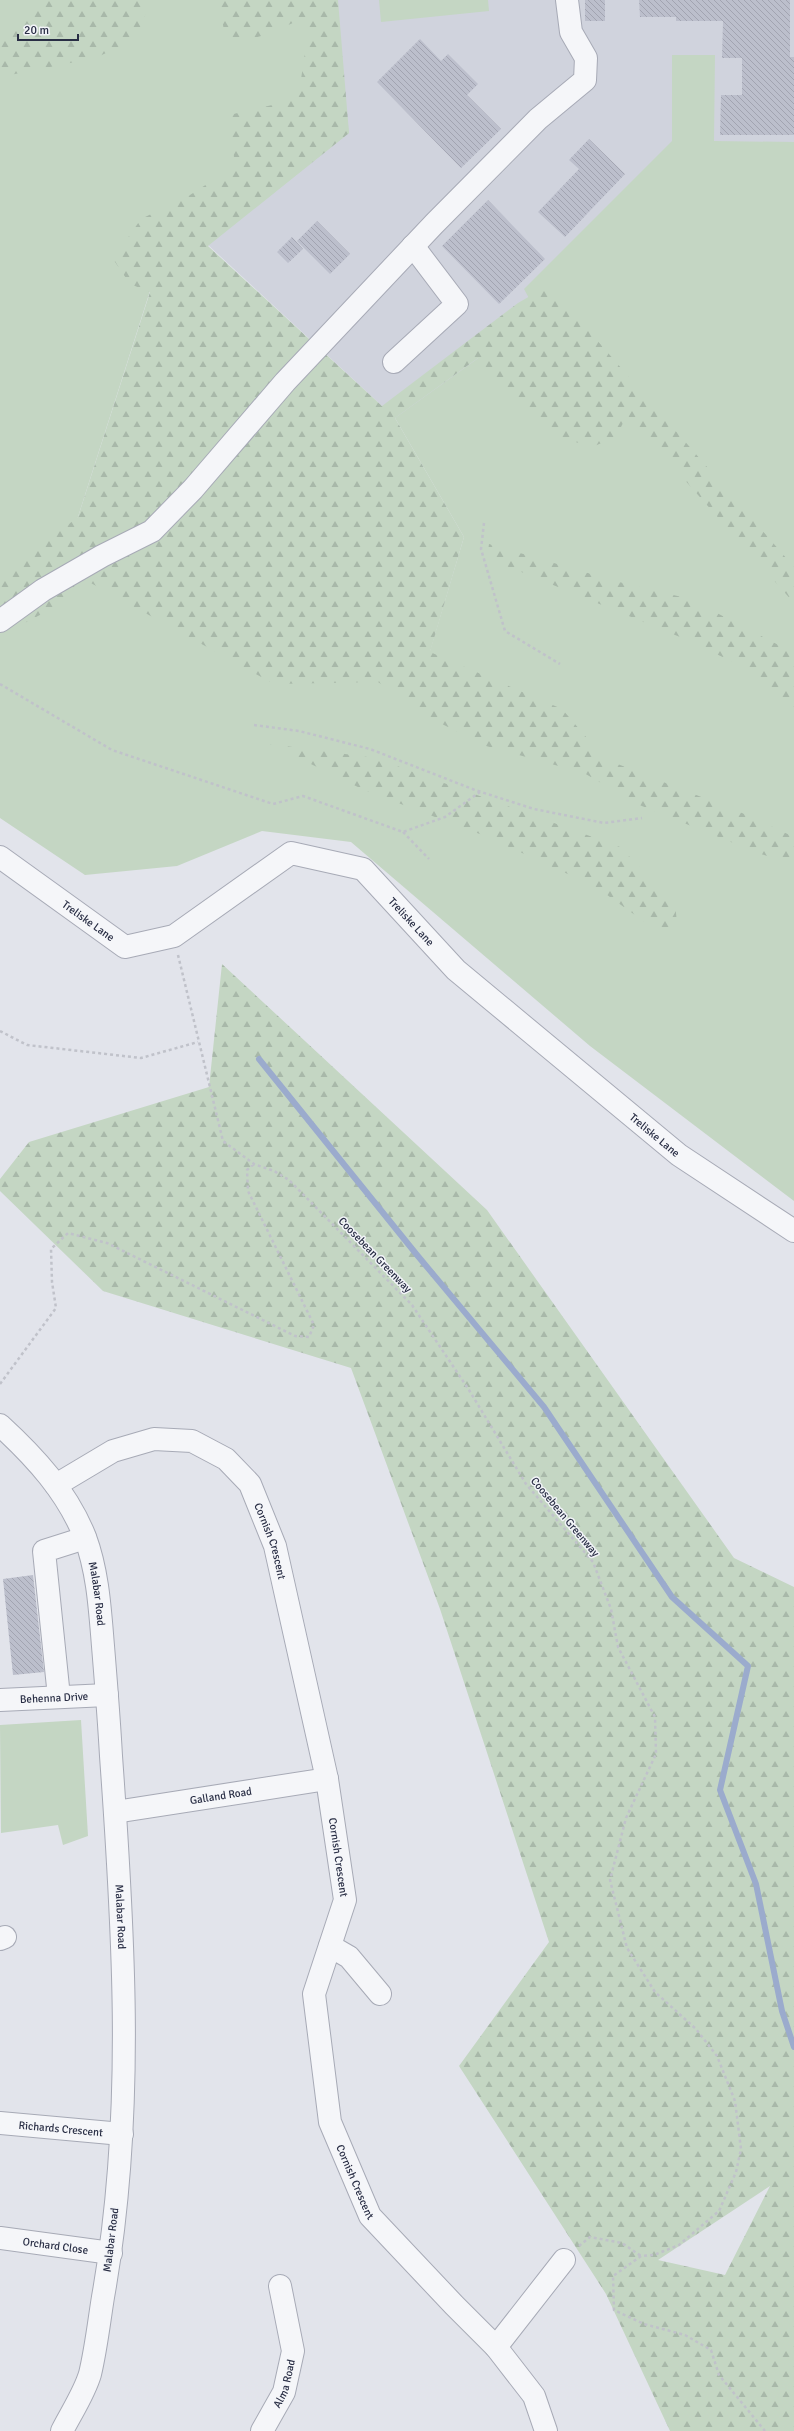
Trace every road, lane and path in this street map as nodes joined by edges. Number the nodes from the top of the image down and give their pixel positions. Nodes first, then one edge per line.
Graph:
1 (567, 0) edge
2 (413, 246) junction
3 (394, 362) dead end
4 (484, 524) dead end
5 (0, 621) edge
6 (560, 664) dead end
7 (0, 684) edge
8 (254, 726) dead end
9 (480, 792) junction
10 (642, 818) dead end
11 (403, 832) junction
12 (0, 857) edge
13 (429, 859) dead end
14 (174, 936) junction
15 (0, 1031) edge
16 (198, 1042) junction
17 (254, 1164) junction
18 (794, 1230) edge
19 (0, 1384) edge
20 (0, 1425) edge
21 (56, 1485) junction
22 (85, 1538) junction
23 (107, 1695) junction
24 (59, 1697) junction
25 (0, 1700) edge
26 (327, 1779) junction
27 (115, 1812) junction
28 (330, 1946) junction
29 (380, 1994) dead end
30 (0, 2123) edge
31 (122, 2134) junction
32 (0, 2238) edge
33 (111, 2253) junction
34 (641, 2256) junction
35 (564, 2260) joint
36 (280, 2286) dead end
37 (496, 2347) junction
38 (62, 2431) edge
39 (262, 2431) edge
40 (546, 2431) edge
41 (765, 2431) edge

1 - 2 street
2 - 3 street
2 - 5 street
4 - 6 path
7 - 11 path
8 - 9 path
9 - 10 path
9 - 11 path
11 - 13 path
12 - 14 street, Treliske Lane
14 - 16 path, Coosebean Greenway
14 - 18 street, Treliske Lane
15 - 16 path
16 - 17 path, Coosebean Greenway
17 - 19 path
17 - 34 path, Coosebean Greenway
20 - 21 street, Malabar Road
21 - 22 street, Malabar Road
21 - 26 street, Cornish Crescent
22 - 23 street, Malabar Road
22 - 24 street
23 - 24 street, Behenna Drive
23 - 27 street, Malabar Road
24 - 25 street, Behenna Drive
26 - 27 street, Galland Road
26 - 28 street, Cornish Crescent
27 - 31 street, Malabar Road
28 - 29 street
28 - 37 street, Cornish Crescent
30 - 31 street, Richards Crescent
31 - 33 street, Malabar Road
32 - 33 street, Orchard Close
33 - 38 street, Malabar Road
34 - 35 path
34 - 41 path, Coosebean Greenway
35 - 37 street
36 - 39 street, Alma Road
37 - 40 street, Cornish Crescent

